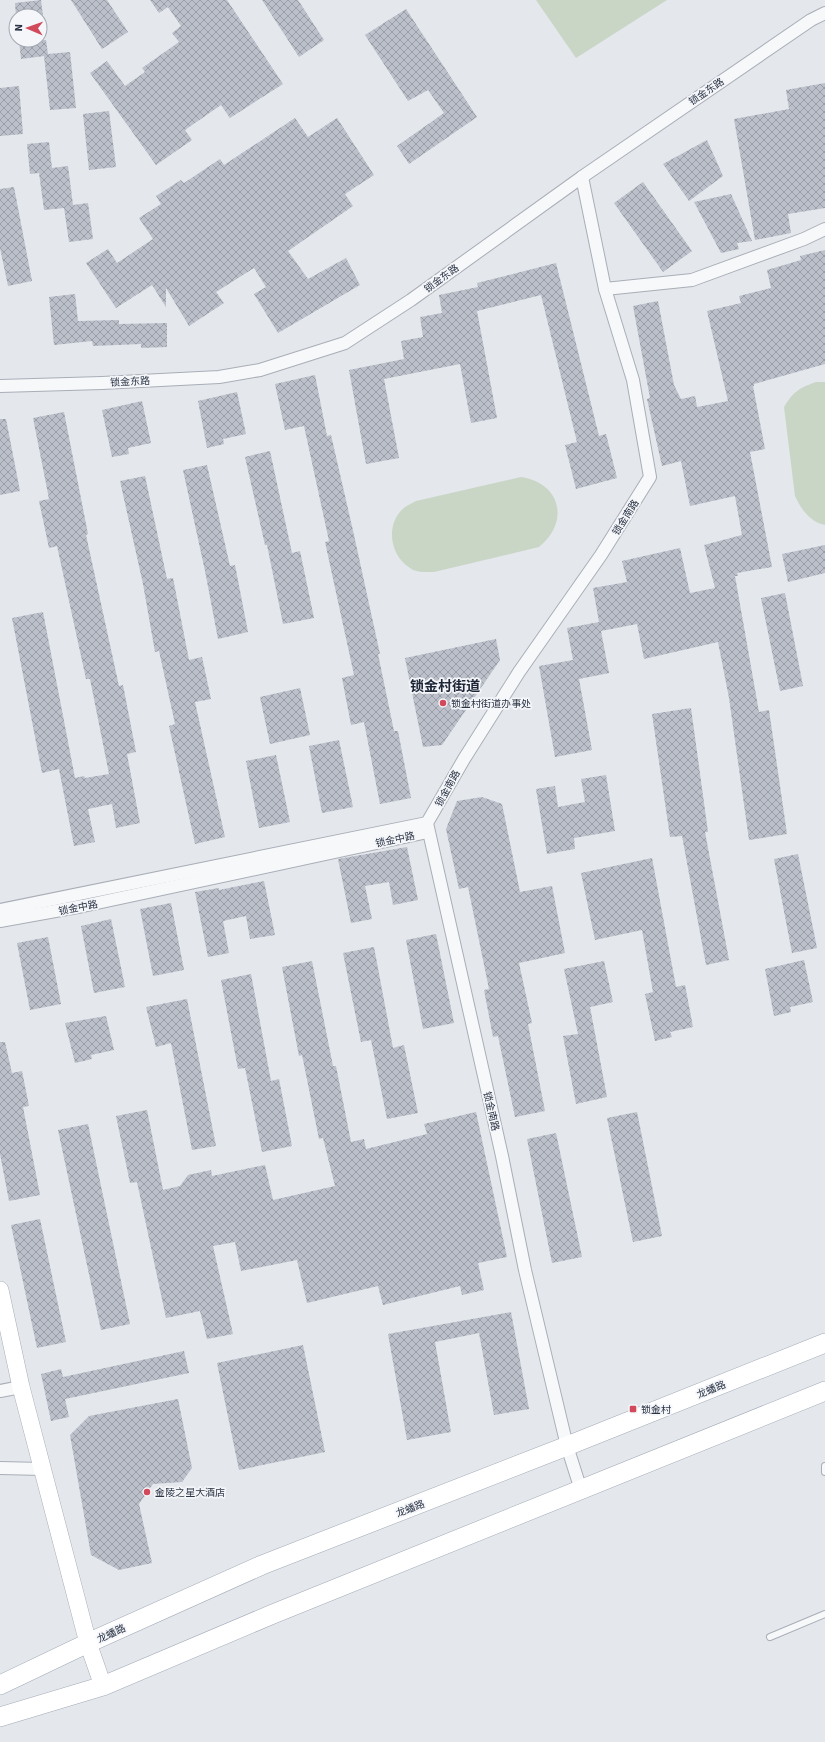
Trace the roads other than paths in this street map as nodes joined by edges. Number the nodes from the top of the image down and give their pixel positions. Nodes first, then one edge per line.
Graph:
1 (825, 13) edge
2 (582, 177) junction
3 (825, 229) edge
4 (605, 289) junction
5 (0, 386) edge
6 (427, 823) junction
7 (0, 910) edge
8 (0, 921) edge
9 (0, 1290) edge
10 (825, 1343) edge
11 (21, 1387) junction
12 (0, 1391) edge
13 (825, 1391) edge
14 (567, 1446) junction
15 (825, 1466) edge
16 (0, 1468) edge
17 (43, 1470) junction
18 (825, 1472) edge
19 (581, 1490) junction
20 (825, 1614) edge
21 (770, 1638) dead end
22 (88, 1643) junction
23 (0, 1685) edge
24 (103, 1686) junction
25 (0, 1717) edge

1 - 2 street, 锁金东路
2 - 4 street, 锁金南路
2 - 5 street, 锁金东路
3 - 4 street
4 - 6 street, 锁金南路
6 - 7 street, 锁金中路
6 - 8 street, 锁金中路
6 - 14 street, 锁金南路
9 - 11 street
10 - 14 main road, 龙蟠路
11 - 12 street
11 - 17 street
13 - 19 main road
14 - 19 street, 锁金南路
14 - 22 main road, 龙蟠路
15 - 18 lane
16 - 17 street
17 - 22 street
19 - 24 main road
20 - 21 lane
22 - 23 main road, 龙蟠路
22 - 24 street
24 - 25 main road

